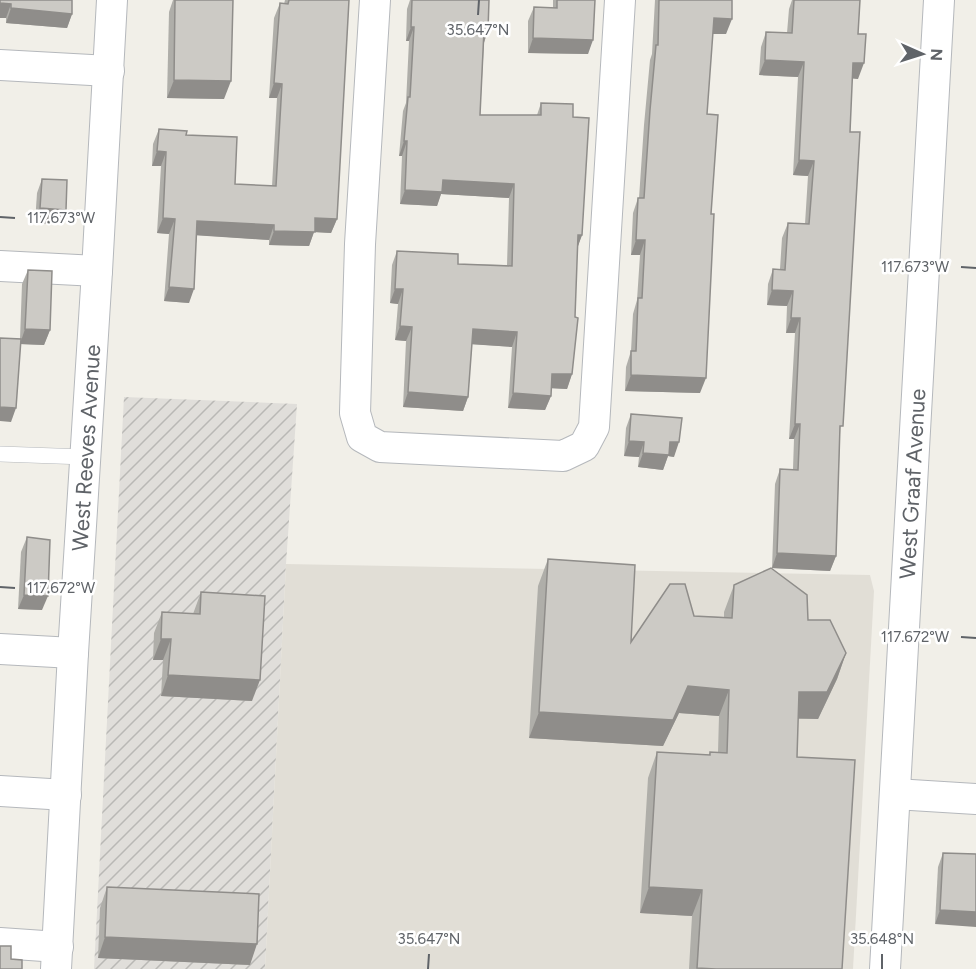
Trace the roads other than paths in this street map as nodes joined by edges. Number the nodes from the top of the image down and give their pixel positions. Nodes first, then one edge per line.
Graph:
1 (112, 0) edge
2 (375, 0) edge
3 (620, 0) edge
4 (939, 0) edge
5 (0, 65) edge
6 (109, 71) junction
7 (0, 266) edge
8 (97, 271) junction
9 (0, 454) edge
10 (85, 457) junction
11 (0, 649) edge
12 (73, 653) junction
13 (0, 791) edge
14 (895, 794) junction
15 (66, 795) junction
16 (976, 799) edge
17 (0, 944) edge
18 (57, 958) edge
19 (885, 969) edge

1 - 6 street, West Reeves Avenue
2 - 3 street
4 - 14 street, West Graaf Avenue
5 - 6 street
6 - 8 street, West Reeves Avenue
7 - 8 street
8 - 10 street, West Reeves Avenue
9 - 10 lane
10 - 12 street, West Reeves Avenue
11 - 12 street
12 - 15 street, West Reeves Avenue
13 - 15 street
14 - 16 street
14 - 19 street, West Graaf Avenue
15 - 18 street, West Reeves Avenue
17 - 18 street

